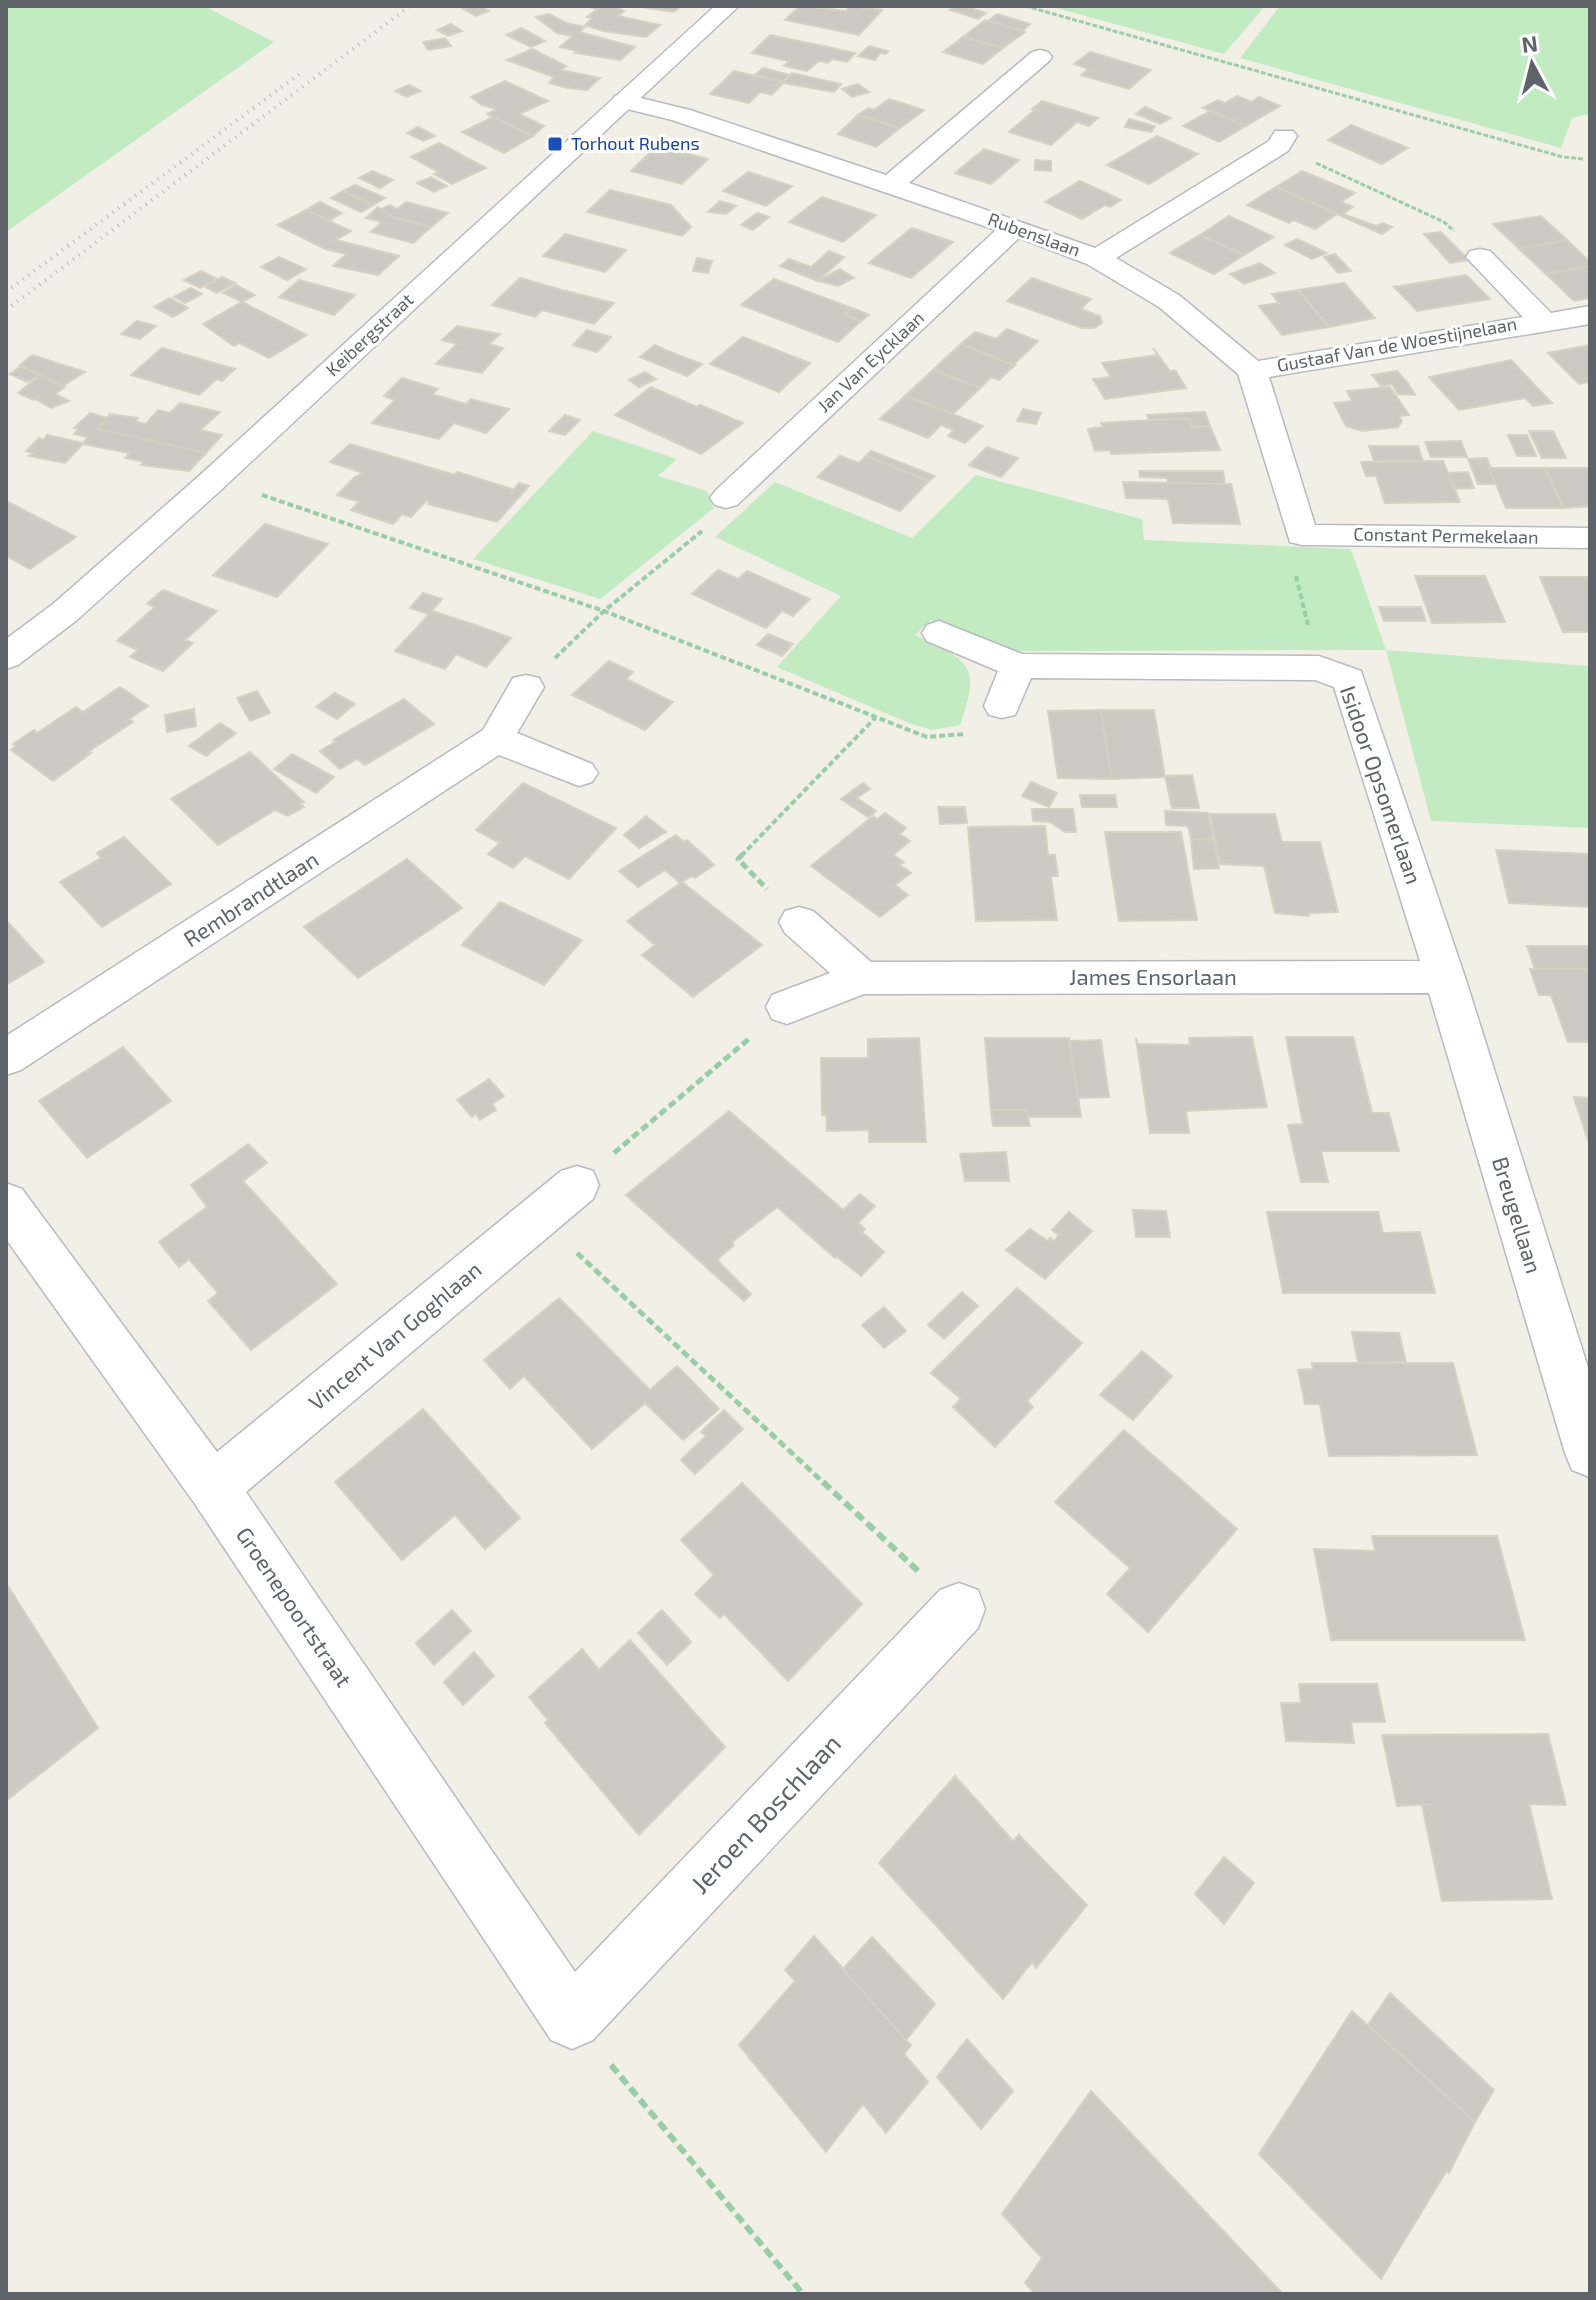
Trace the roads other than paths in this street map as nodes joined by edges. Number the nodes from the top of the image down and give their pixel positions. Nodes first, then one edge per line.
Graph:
1 (728, 6) edge
2 (1040, 57) dead end
3 (624, 101) junction
4 (1282, 141) road end
5 (892, 184) junction
6 (1015, 227) junction
7 (1480, 257) road end
8 (1097, 258) junction
9 (1590, 315) edge
10 (1542, 320) junction
11 (1252, 371) junction
12 (726, 498) road end
13 (1590, 538) edge
14 (939, 633) dead end
15 (6, 657) edge
16 (1018, 666) junction
17 (526, 687) road end
18 (1002, 706) road end
19 (496, 739) junction
20 (579, 773) dead end
21 (799, 922) dead end
22 (1445, 977) junction
23 (862, 978) junction
24 (787, 1007) road end
25 (6, 1058) edge
26 (577, 1185) road end
27 (6, 1203) edge
28 (1590, 1453) edge
29 (213, 1487) junction
30 (959, 1609) road end
31 (572, 2019) joint

1 - 3 street, Keibergstraat
2 - 5 street
3 - 5 street, Rubenslaan
3 - 15 street, Keibergstraat
4 - 8 street
5 - 6 street, Rubenslaan
6 - 8 street, Rubenslaan
6 - 12 street, Jan Van Eycklaan
7 - 10 street, Gustaaf Van de Woestijnelaan
8 - 11 street, Rubenslaan
9 - 10 street, Gustaaf Van de Woestijnelaan
10 - 11 street, Gustaaf Van de Woestijnelaan
11 - 13 street, Constant Permekelaan
14 - 16 street, Isidoor Opsomerlaan
16 - 18 street
16 - 22 street, Isidoor Opsomerlaan
17 - 19 street, Rembrandtlaan
19 - 20 street
19 - 25 street, Rembrandtlaan
21 - 23 street
22 - 23 street, James Ensorlaan
22 - 28 street, Breugellaan
23 - 24 street, James Ensorlaan
26 - 29 street, Vincent Van Goghlaan
27 - 29 street, Groenepoortstraat
29 - 31 street, Groenepoortstraat
30 - 31 street, Jeroen Boschlaan

